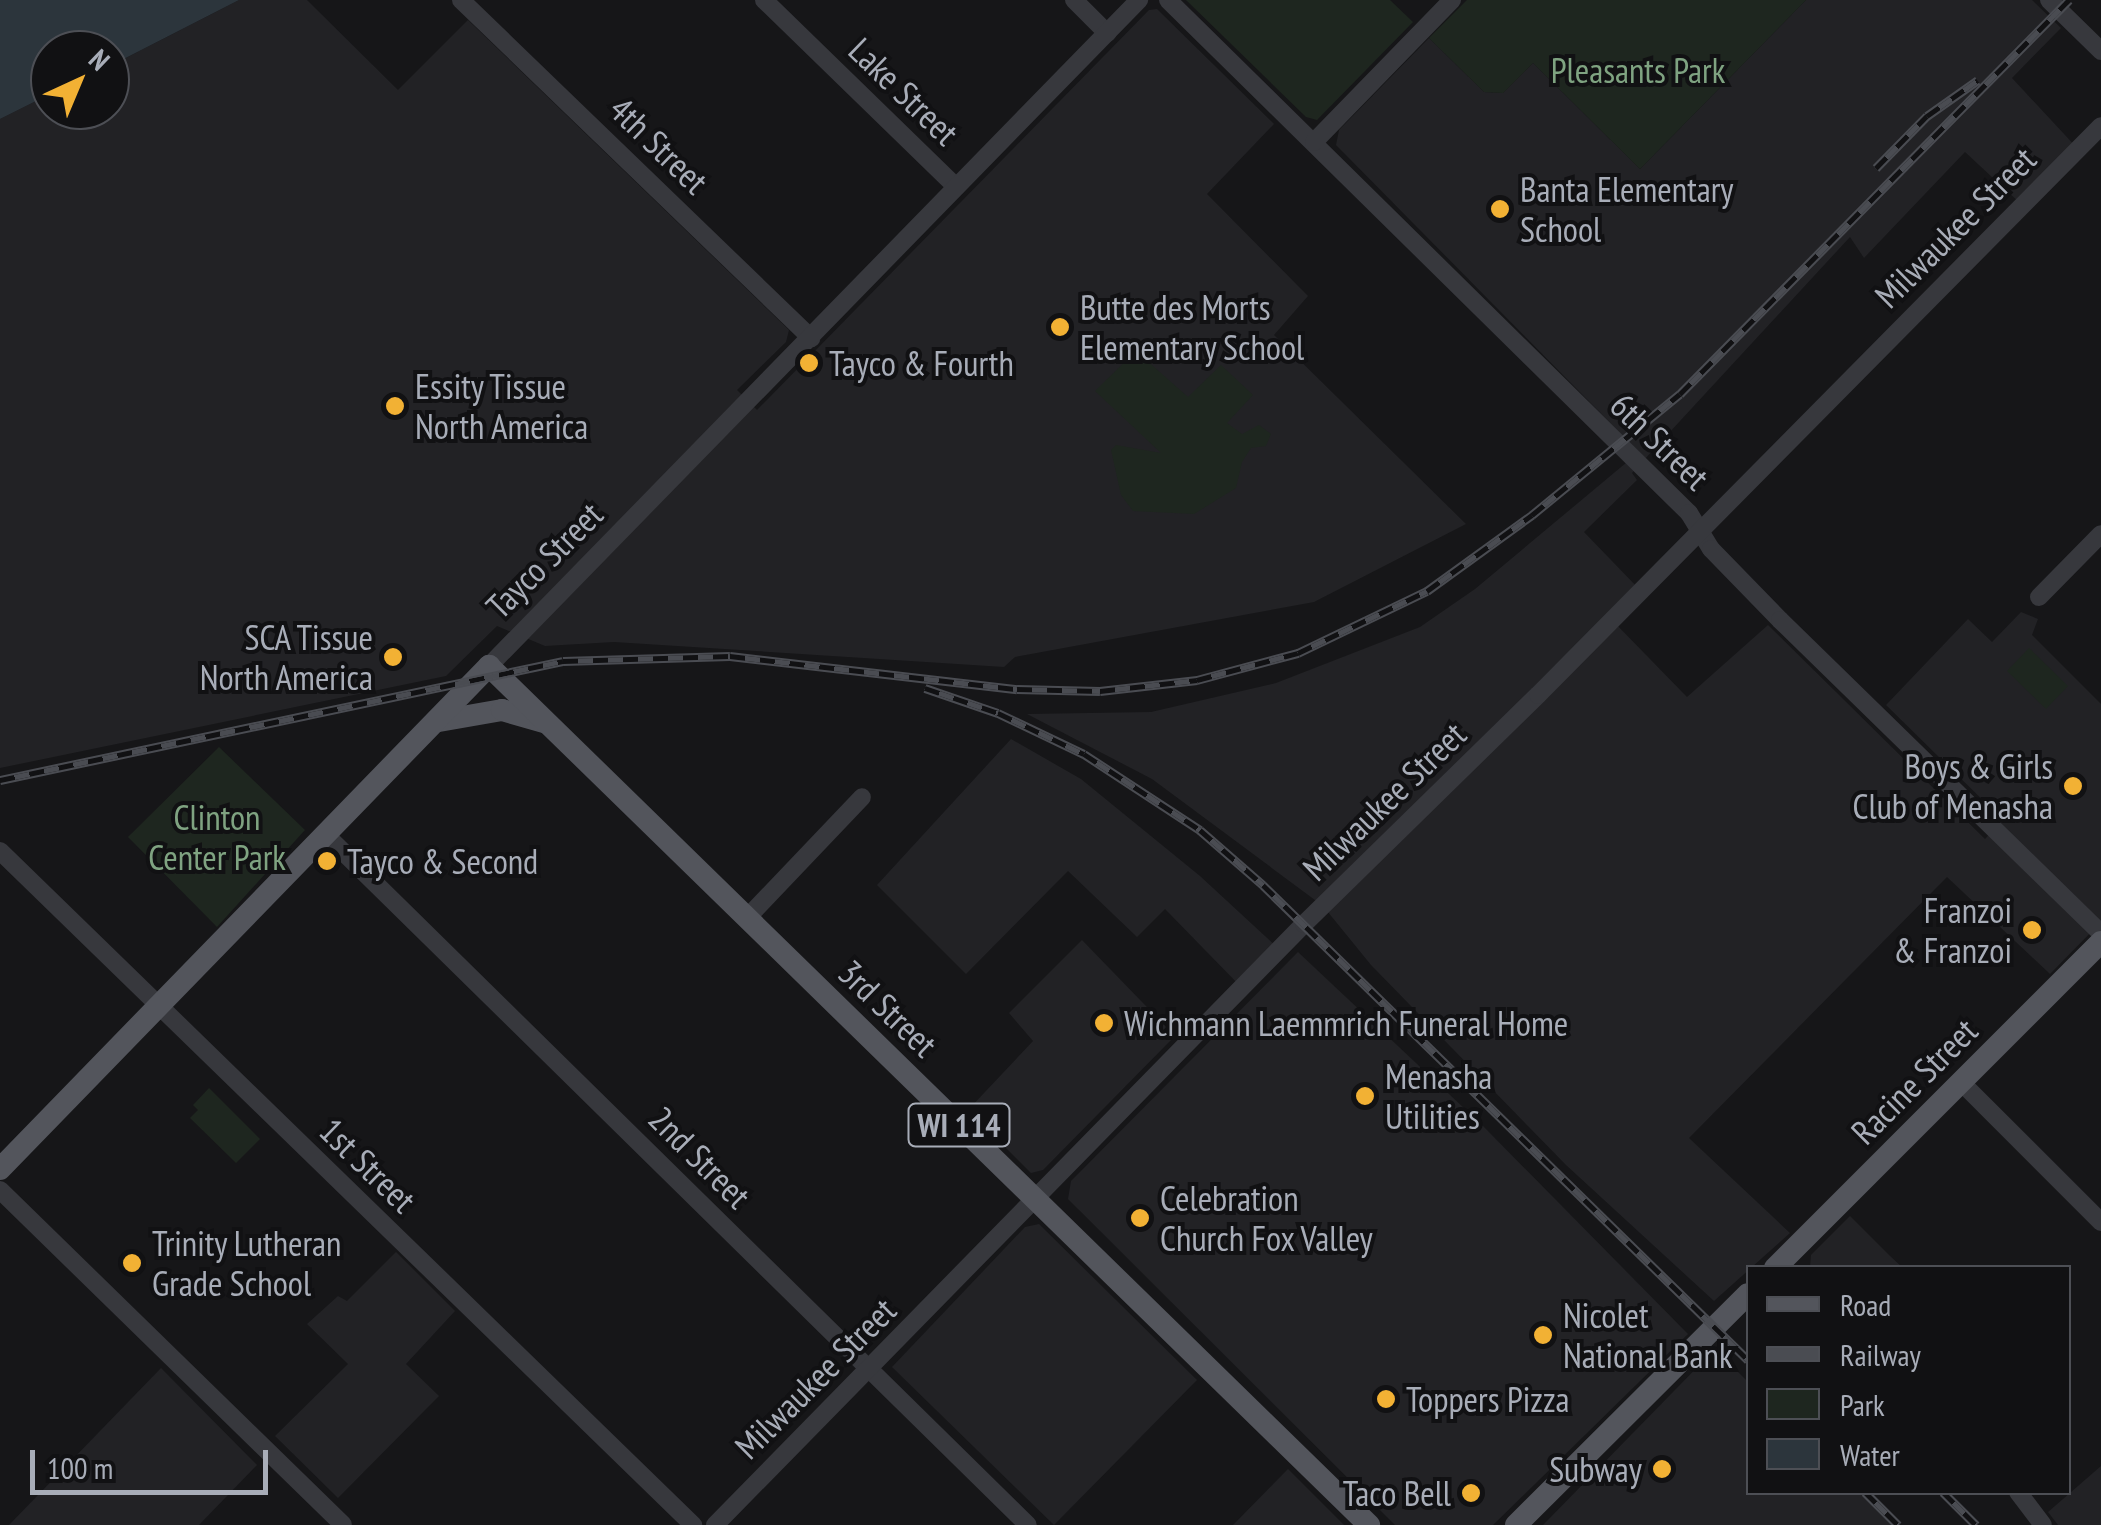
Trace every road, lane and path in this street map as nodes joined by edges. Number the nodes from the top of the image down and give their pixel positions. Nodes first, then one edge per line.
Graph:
1 (462, 0) edge
2 (764, 0) edge
3 (1074, 0) edge
4 (1139, 0) edge
5 (1168, 0) edge
6 (1452, 0) edge
7 (2049, 0) edge
8 (1107, 32) junction
9 (2101, 51) edge
10 (2101, 126) edge
11 (1314, 142) junction
12 (956, 187) junction
13 (810, 338) junction
14 (1700, 530) junction
15 (2101, 534) edge
16 (2040, 597) dead end
17 (489, 666) junction
18 (436, 722) junction
19 (550, 724) junction
20 (862, 798) dead end
21 (326, 835) junction
22 (0, 851) edge
23 (746, 918) junction
24 (2101, 933) edge
25 (2101, 942) edge
26 (160, 1008) junction
27 (1963, 1084) junction
28 (0, 1169) edge
29 (0, 1190) edge
30 (1035, 1199) junction
31 (2101, 1222) edge
32 (1785, 1264) edge
33 (1746, 1296) edge
34 (869, 1370) junction
35 (2020, 1495) edge
36 (343, 1525) edge
37 (693, 1525) edge
38 (714, 1525) edge
39 (1028, 1525) edge
40 (1369, 1525) edge
41 (1516, 1525) edge
42 (2043, 1525) edge

1 - 13 street, 4th Street
2 - 12 street, Lake Street
3 - 8 street
4 - 8 street, Tayco Street
5 - 11 street, 6th Street
6 - 11 street
7 - 9 street
8 - 12 street, Tayco Street
10 - 14 street, Milwaukee Street
11 - 14 street, 6th Street
12 - 13 street, Tayco Street
13 - 17 street, Tayco Street
14 - 24 street, 6th Street
14 - 30 street, Milwaukee Street
15 - 16 street
17 - 18 main road, Tayco Street
17 - 19 main road, 3rd Street / WI 114
18 - 19 main road
18 - 21 main road, Tayco Street
19 - 23 main road, 3rd Street / WI 114
20 - 23 street
21 - 26 main road, Tayco Street
21 - 34 street, 2nd Street
22 - 26 street, 1st Street
23 - 30 main road, 3rd Street / WI 114
25 - 27 main road, Racine Street
26 - 28 main road, Tayco Street
26 - 37 street, 1st Street
27 - 31 street
27 - 32 main road, Racine Street
29 - 36 street
30 - 34 street, Milwaukee Street
30 - 40 main road, 3rd Street / WI 114
33 - 41 main road
34 - 38 street, Milwaukee Street
34 - 39 street, 2nd Street
35 - 42 street

